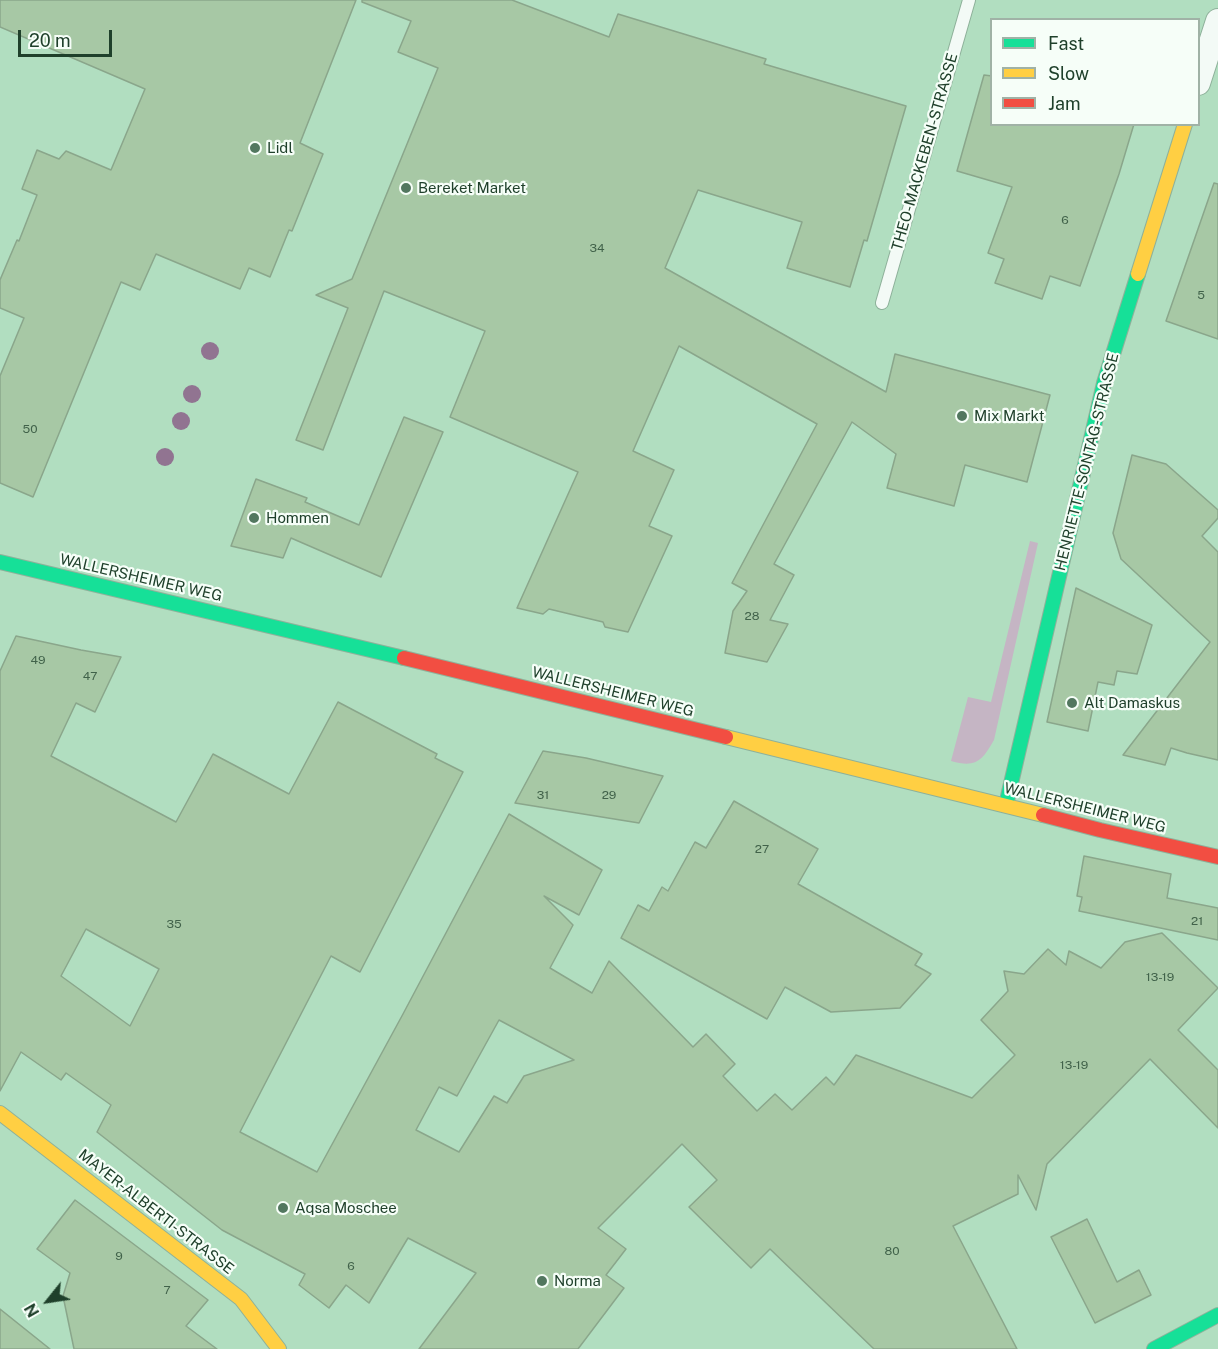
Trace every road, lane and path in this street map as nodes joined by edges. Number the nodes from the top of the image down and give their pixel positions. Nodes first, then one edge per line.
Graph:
1 (969, 0) edge
2 (1218, 21) edge
3 (1200, 77) edge
4 (1184, 126) edge
5 (882, 303) dead end
6 (0, 562) edge
7 (1006, 805) junction
8 (1218, 857) edge
9 (0, 1113) edge
10 (1218, 1315) edge
11 (279, 1349) edge
12 (1154, 1349) edge

1 - 5 lane, THEO-MACKEBEN-STRASSE
2 - 3 street
4 - 7 street, HENRIETTE-SONTAG-STRASSE
6 - 7 street, WALLERSHEIMER WEG
7 - 8 street, WALLERSHEIMER WEG
9 - 11 street, MAYER-ALBERTI-STRASSE
10 - 12 street

